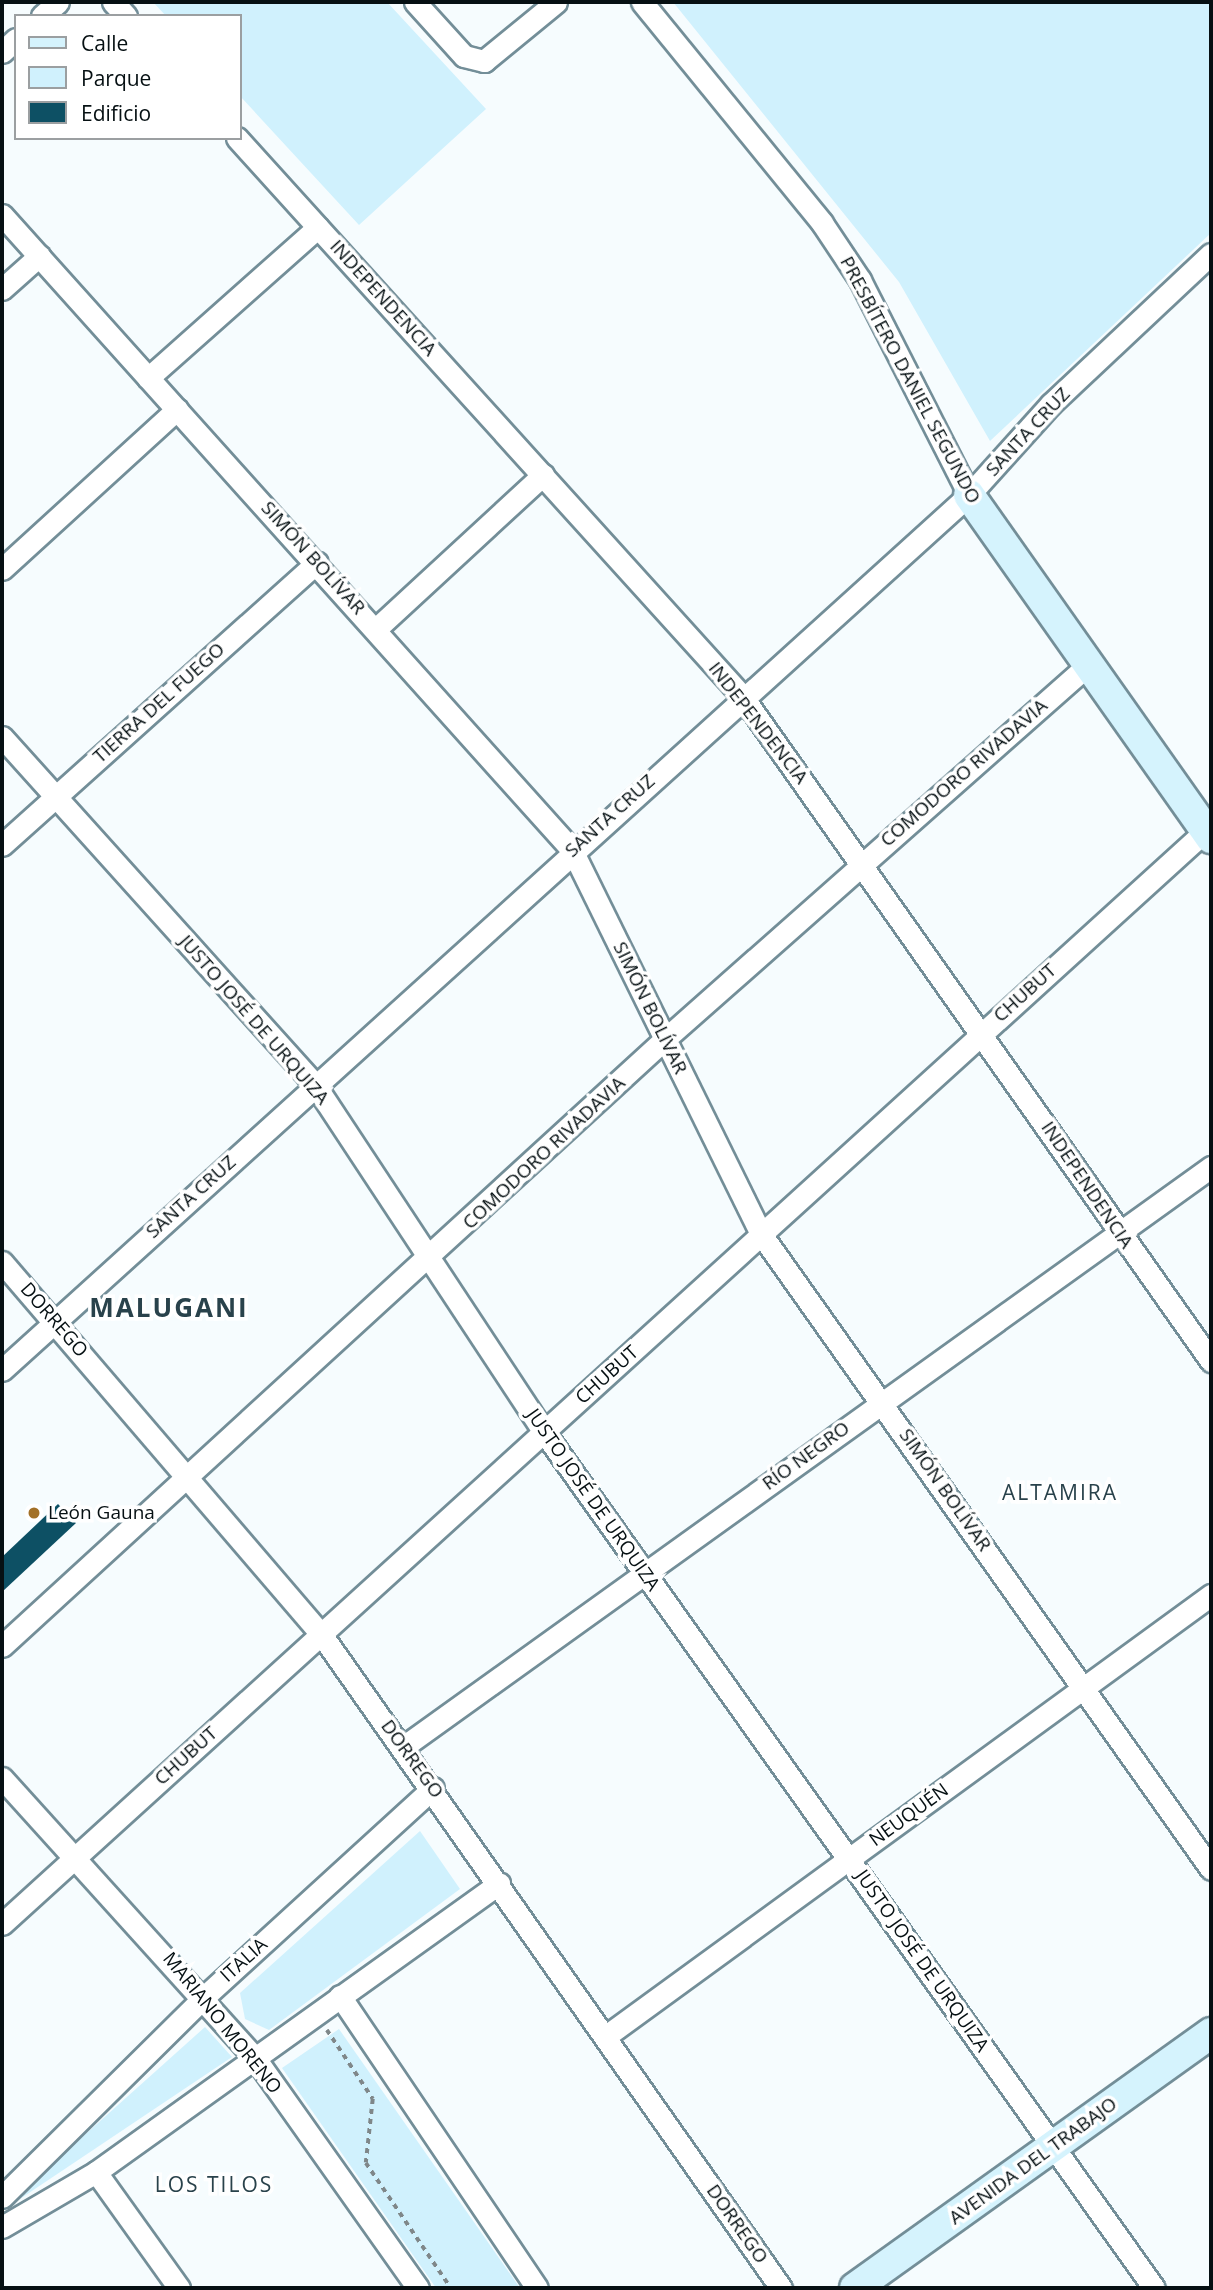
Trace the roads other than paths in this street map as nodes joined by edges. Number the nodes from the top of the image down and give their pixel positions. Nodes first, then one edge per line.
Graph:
1 (58, 2) edge
2 (415, 2) edge
3 (556, 2) edge
4 (642, 2) edge
5 (44, 14) edge
6 (239, 140) edge
7 (2, 215) edge
8 (318, 227) junction
9 (1211, 254) edge
10 (38, 256) junction
11 (2, 289) edge
12 (148, 378) junction
13 (177, 409) junction
14 (542, 475) junction
15 (969, 495) junction
16 (317, 562) junction
17 (2, 569) edge
18 (377, 628) junction
19 (1089, 664) junction
20 (743, 696) junction
21 (2, 737) edge
22 (55, 796) junction
23 (1209, 831) edge
24 (2, 845) edge
25 (572, 850) junction
26 (862, 862) junction
27 (983, 1032) junction
28 (665, 1039) junction
29 (315, 1085) junction
30 (1211, 1167) edge
31 (1119, 1233) junction
32 (761, 1234) junction
33 (430, 1260) junction
34 (2, 1262) edge
35 (55, 1321) junction
36 (1211, 1362) edge
37 (2, 1370) edge
38 (883, 1401) junction
39 (544, 1432) junction
40 (188, 1475) junction
41 (645, 1573) junction
42 (1211, 1595) edge
43 (321, 1634) junction
44 (2, 1646) edge
45 (1085, 1687) junction
46 (402, 1747) junction
47 (2, 1778) edge
48 (433, 1788) junction
49 (77, 1856) junction
50 (849, 1858) junction
51 (1211, 1868) edge
52 (499, 1883) junction
53 (2, 1924) edge
54 (340, 1996) junction
55 (204, 1997) junction
56 (1211, 2033) edge
57 (606, 2036) junction
58 (255, 2058) junction
59 (1053, 2147) junction
60 (96, 2172) junction
61 (2, 2197) edge
62 (2, 2227) edge
63 (179, 2288) edge
64 (418, 2288) edge
65 (537, 2288) edge
66 (781, 2288) edge
67 (855, 2288) edge
68 (1154, 2288) edge

1 - 5 street
2 - 3 street
4 - 15 street, PRESBÍTERO DANIEL SEGUNDO
6 - 8 street, INDEPENDENCIA
7 - 10 street, SIMÓN BOLÍVAR
8 - 12 street
8 - 14 street, INDEPENDENCIA
9 - 15 street, SANTA CRUZ
10 - 11 street
10 - 12 street, SIMÓN BOLÍVAR
12 - 13 street, SIMÓN BOLÍVAR
13 - 16 street, SIMÓN BOLÍVAR
13 - 17 street
14 - 18 street
14 - 20 street, INDEPENDENCIA
15 - 19 main road, PRESBÍTERO DANIEL SEGUNDO
15 - 20 street, SANTA CRUZ
16 - 18 street, SIMÓN BOLÍVAR
16 - 22 street, TIERRA DEL FUEGO
18 - 25 street, SIMÓN BOLÍVAR
19 - 23 main road, PRESBÍTERO DANIEL SEGUNDO
19 - 26 street, COMODORO RIVADAVIA
20 - 25 street, SANTA CRUZ
20 - 26 street, INDEPENDENCIA
21 - 22 street, JUSTO JOSÉ DE URQUIZA
22 - 24 street, TIERRA DEL FUEGO
22 - 29 street, JUSTO JOSÉ DE URQUIZA
23 - 27 street, CHUBUT
25 - 28 street, SIMÓN BOLÍVAR
25 - 29 street, SANTA CRUZ
26 - 27 street, INDEPENDENCIA
26 - 28 street, COMODORO RIVADAVIA
27 - 31 street, INDEPENDENCIA
27 - 32 street, CHUBUT
28 - 32 street, SIMÓN BOLÍVAR
28 - 33 street, COMODORO RIVADAVIA
29 - 33 street, JUSTO JOSÉ DE URQUIZA
29 - 35 street, SANTA CRUZ
30 - 31 street, RÍO NEGRO
31 - 36 street, INDEPENDENCIA
31 - 38 street, RÍO NEGRO
32 - 38 street, SIMÓN BOLÍVAR
32 - 39 street, CHUBUT
33 - 39 street, JUSTO JOSÉ DE URQUIZA
33 - 40 street, COMODORO RIVADAVIA
34 - 35 street, DORREGO
35 - 37 street, SANTA CRUZ
35 - 40 street, DORREGO
38 - 41 street, RÍO NEGRO
38 - 45 street, SIMÓN BOLÍVAR
39 - 41 street, JUSTO JOSÉ DE URQUIZA
39 - 43 street, CHUBUT
40 - 43 street, DORREGO
40 - 44 street, COMODORO RIVADAVIA
41 - 46 street, RÍO NEGRO
41 - 50 street, JUSTO JOSÉ DE URQUIZA
42 - 45 street, NEUQUÉN
43 - 46 street, DORREGO
43 - 49 street, CHUBUT
45 - 50 street, NEUQUÉN
45 - 51 street, SIMÓN BOLÍVAR
46 - 48 street, DORREGO
47 - 49 street, MARIANO MORENO
48 - 52 street, DORREGO
48 - 55 street, ITALIA
49 - 53 street, CHUBUT
49 - 55 street, MARIANO MORENO
50 - 57 street, NEUQUÉN
50 - 59 street, JUSTO JOSÉ DE URQUIZA
52 - 54 street
52 - 57 street, DORREGO
54 - 58 street
54 - 65 street
55 - 58 street, MARIANO MORENO
55 - 61 street, ITALIA
56 - 59 main road, AVENIDA DEL TRABAJO
57 - 66 street, DORREGO
58 - 60 street
58 - 64 street, MARIANO MORENO
59 - 67 main road, AVENIDA DEL TRABAJO
59 - 68 street, JUSTO JOSÉ DE URQUIZA
60 - 62 street
60 - 63 street

